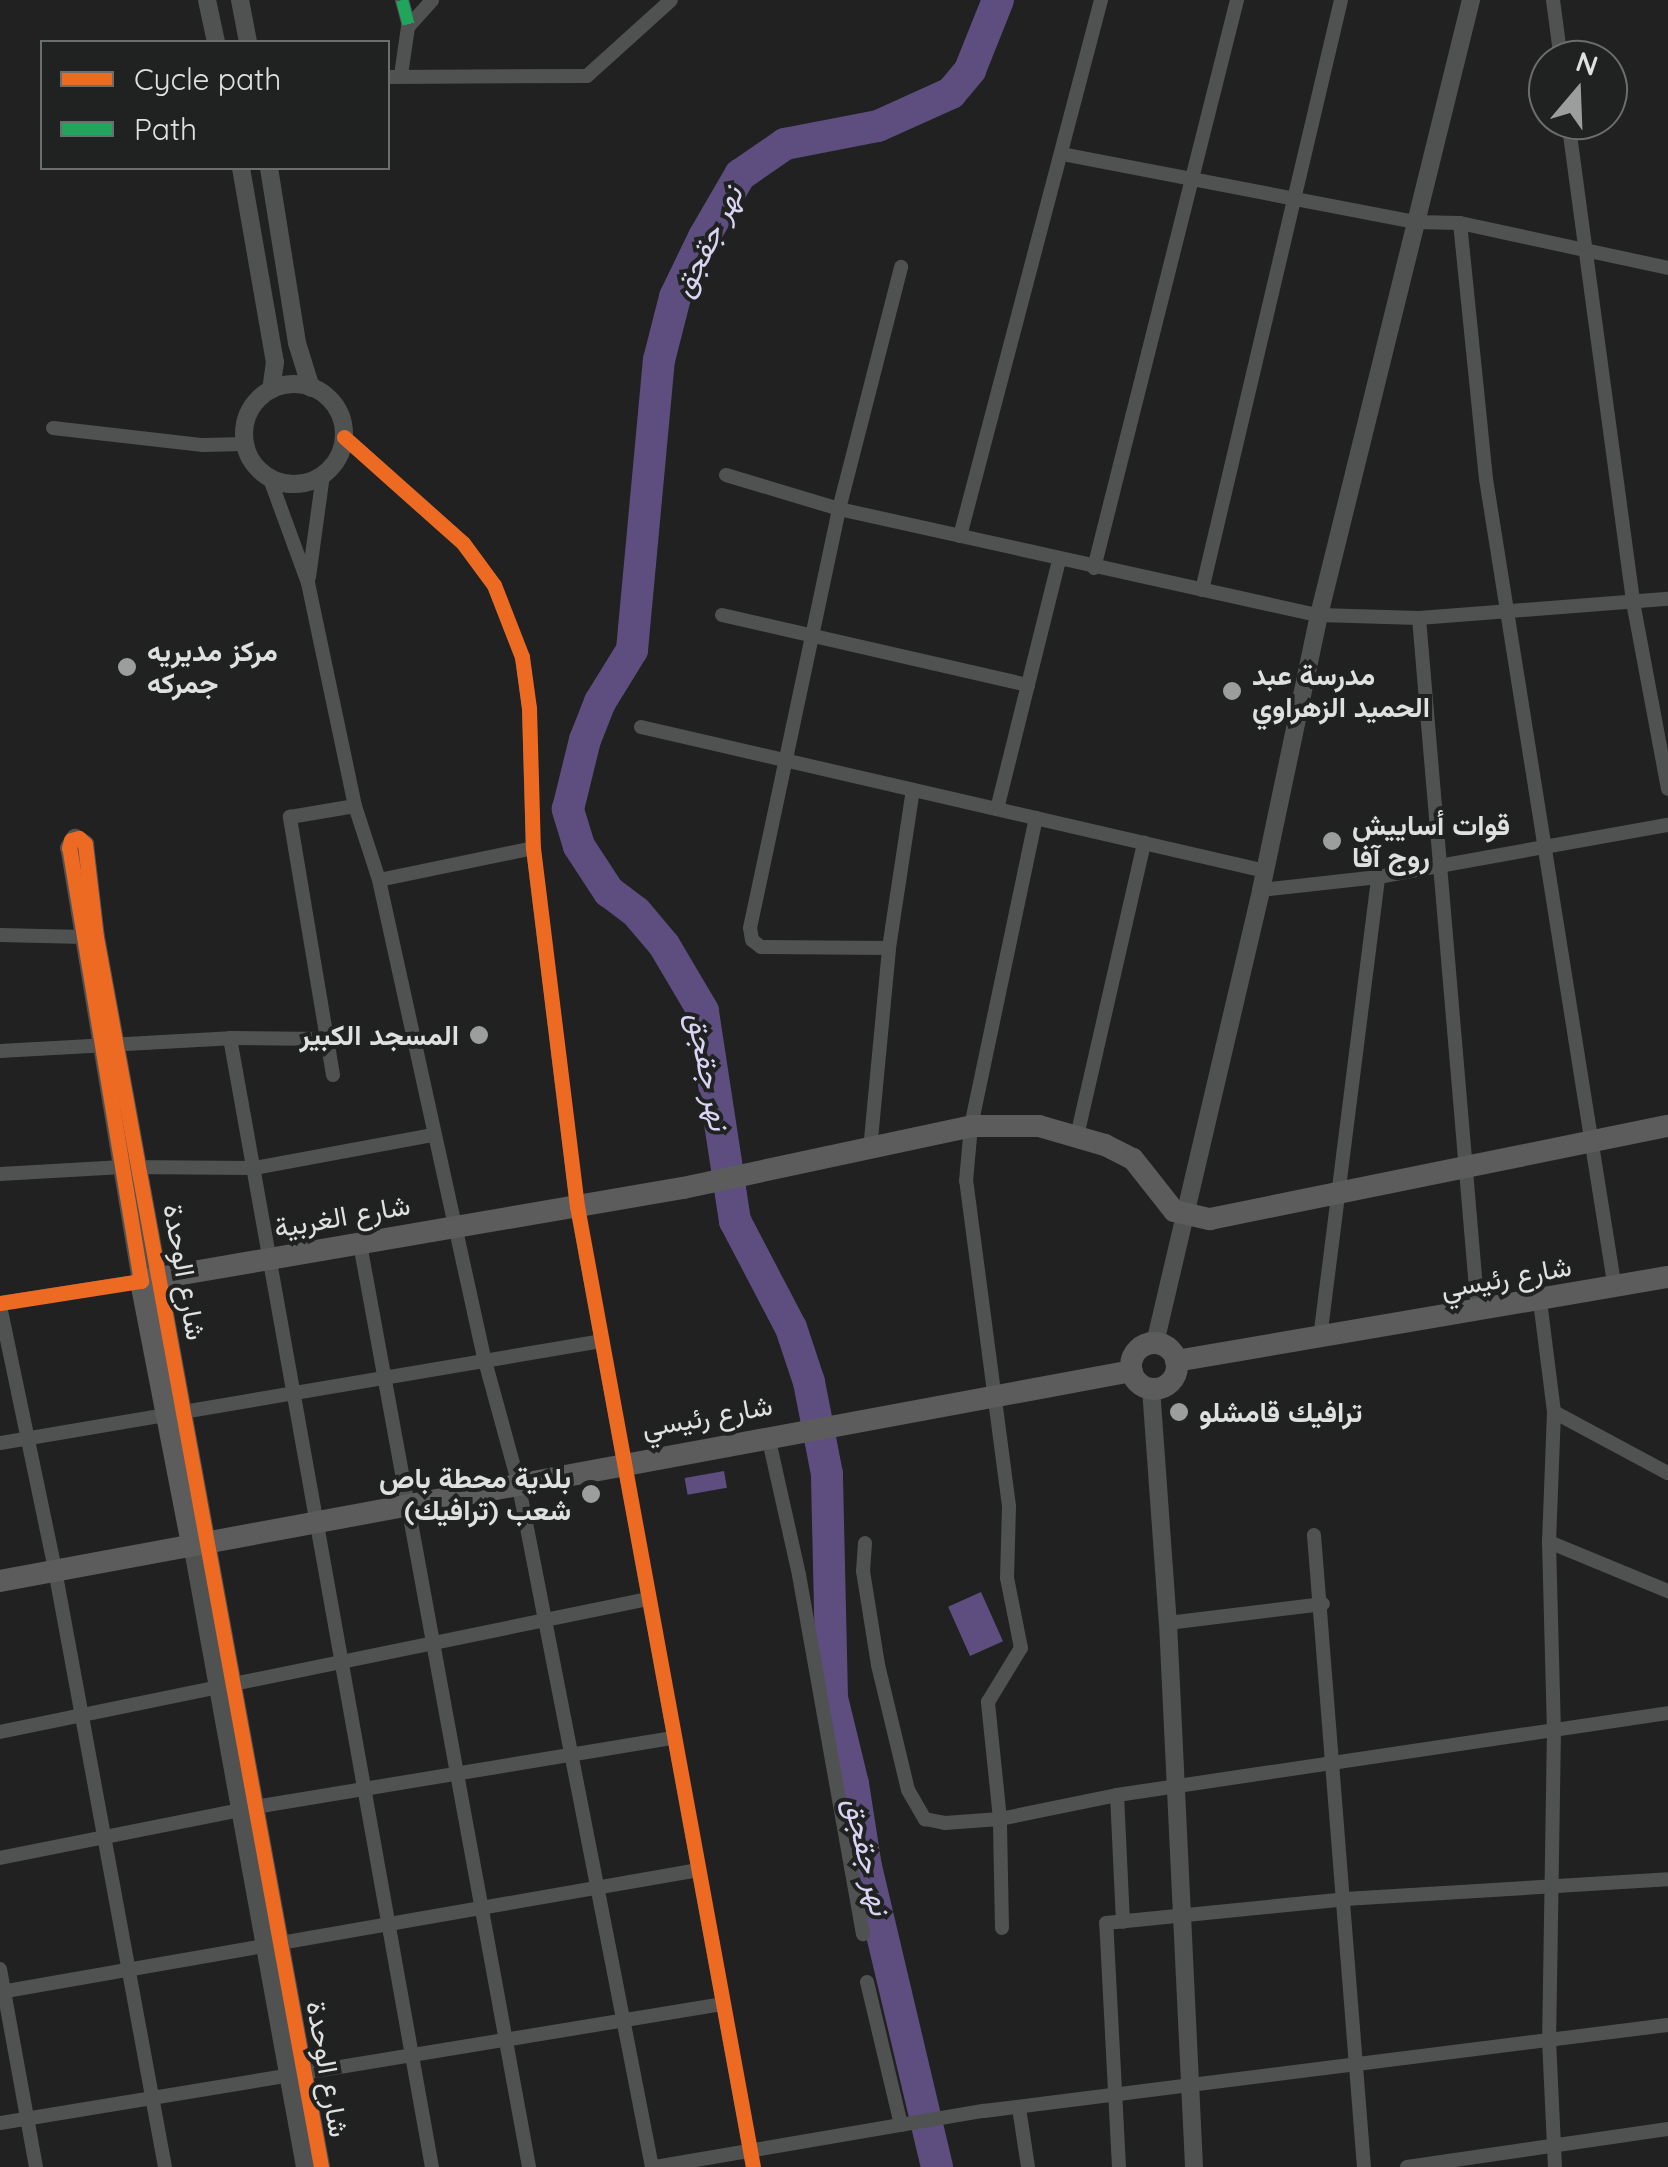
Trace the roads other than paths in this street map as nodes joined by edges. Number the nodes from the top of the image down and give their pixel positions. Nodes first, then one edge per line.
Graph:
1 (207, 0) edge
2 (240, 0) edge
3 (402, 0) edge
4 (432, 0) edge
5 (671, 0) edge
6 (1101, 0) edge
7 (1237, 0) edge
8 (1341, 0) edge
9 (1471, 0) edge
10 (1554, 0) edge
11 (409, 26) junction
12 (216, 40) edge
13 (248, 40) edge
14 (1559, 40) edge
15 (394, 76) edge
16 (1570, 140) edge
17 (1062, 154) junction
18 (241, 170) edge
19 (269, 170) edge
20 (1190, 178) junction
21 (1292, 198) junction
22 (1415, 222) junction
23 (1460, 223) junction
24 (1583, 250) junction
25 (901, 267) dead end
26 (1668, 268) edge
27 (311, 388) junction
28 (271, 390) junction
29 (53, 428) dead end
30 (344, 437) junction
31 (245, 444) junction
32 (323, 475) junction
33 (726, 476) dead end
34 (270, 478) junction
35 (840, 509) junction
36 (960, 536) junction
37 (1059, 560) junction
38 (1094, 568) junction
39 (308, 583) junction
40 (1202, 590) junction
41 (1668, 599) edge
42 (1633, 602) junction
43 (1506, 610) junction
44 (722, 616) dead end
45 (1319, 616) junction
46 (1419, 618) junction
47 (811, 636) junction
48 (1028, 684) junction
49 (641, 727) dead end
50 (783, 760) junction
51 (1668, 789) edge
52 (912, 790) junction
53 (355, 806) junction
54 (996, 809) junction
55 (1036, 818) junction
56 (1668, 825) edge
57 (1144, 843) junction
58 (1543, 846) junction
59 (532, 848) junction
60 (1440, 866) junction
61 (1265, 871) junction
62 (1378, 877) junction
63 (378, 880) junction
64 (1261, 890) junction
65 (0, 935) edge
66 (84, 937) junction
67 (889, 948) junction
68 (230, 1038) junction
69 (327, 1038) junction
70 (112, 1046) junction
71 (0, 1051) edge
72 (333, 1075) dead end
73 (971, 1126) junction
74 (1668, 1126) edge
75 (432, 1135) junction
76 (1077, 1136) junction
77 (1592, 1142) junction
78 (870, 1150) junction
79 (1466, 1166) junction
80 (132, 1167) junction
81 (254, 1168) junction
82 (0, 1174) edge
83 (1342, 1190) junction
84 (577, 1206) junction
85 (1184, 1214) junction
86 (457, 1226) junction
87 (360, 1244) junction
88 (270, 1259) junction
89 (1668, 1277) edge
90 (150, 1279) junction
91 (1615, 1289) junction
92 (1540, 1301) junction
93 (0, 1305) edge
94 (1478, 1312) junction
95 (1320, 1338) junction
96 (602, 1341) junction
97 (1155, 1343) junction
98 (485, 1360) junction
99 (1176, 1361) junction
100 (1132, 1371) junction
101 (384, 1378) junction
102 (1151, 1388) junction
103 (294, 1393) junction
104 (992, 1397) junction
105 (1554, 1412) junction
106 (176, 1413) junction
107 (776, 1434) junction
108 (26, 1438) junction
109 (0, 1442) edge
110 (623, 1462) junction
111 (1668, 1473) edge
112 (518, 1482) junction
113 (408, 1504) junction
114 (316, 1521) junction
115 (1314, 1535) dead end
116 (1549, 1542) junction
117 (200, 1543) junction
118 (866, 1544) dead end
119 (55, 1570) junction
120 (0, 1581) edge
121 (1668, 1591) edge
122 (648, 1599) junction
123 (1322, 1604) junction
124 (544, 1620) junction
125 (1168, 1623) junction
126 (433, 1643) junction
127 (342, 1662) junction
128 (225, 1686) junction
129 (1668, 1713) edge
130 (82, 1715) junction
131 (1554, 1730) junction
132 (0, 1732) edge
133 (674, 1738) junction
134 (570, 1755) junction
135 (1331, 1762) junction
136 (457, 1774) junction
137 (1176, 1788) junction
138 (364, 1789) junction
139 (1117, 1795) junction
140 (248, 1809) junction
141 (1000, 1819) junction
142 (104, 1838) junction
143 (0, 1858) edge
144 (698, 1870) junction
145 (1668, 1879) edge
146 (1552, 1885) junction
147 (595, 1890) junction
148 (1345, 1898) junction
149 (482, 1911) junction
150 (1182, 1917) junction
151 (1123, 1922) junction
152 (389, 1926) junction
153 (1002, 1928) dead end
154 (863, 1934) dead end
155 (273, 1946) junction
156 (0, 1970) edge
157 (129, 1970) junction
158 (868, 1982) dead end
159 (2, 1992) edge
160 (723, 2004) junction
161 (625, 2020) junction
162 (1668, 2025) edge
163 (506, 2040) junction
164 (1549, 2040) junction
165 (412, 2055) junction
166 (1353, 2064) junction
167 (296, 2074) junction
168 (1190, 2084) junction
169 (1114, 2094) junction
170 (152, 2098) junction
171 (1019, 2108) junction
172 (27, 2119) junction
173 (0, 2124) edge
174 (901, 2125) junction
175 (1668, 2129) edge
176 (1556, 2142) junction
177 (750, 2150) junction
178 (36, 2167) edge
179 (165, 2167) edge
180 (305, 2167) edge
181 (320, 2167) edge
182 (432, 2167) edge
183 (529, 2167) edge
184 (654, 2167) edge
185 (753, 2167) edge
186 (1028, 2167) edge
187 (1119, 2167) edge
188 (1194, 2167) edge
189 (1364, 2167) edge
190 (1407, 2167) edge
191 (1555, 2167) edge

1 - 12 street
2 - 13 street
3 - 11 street
4 - 11 street
5 - 15 street
6 - 17 street
7 - 20 street
8 - 21 street
9 - 22 street
10 - 14 street
11 - 15 street
16 - 24 street
17 - 20 street
17 - 36 street
18 - 28 street
19 - 27 street
20 - 21 street
20 - 38 street
21 - 22 street
21 - 40 street
22 - 23 street
22 - 45 street
23 - 24 street
23 - 43 street
24 - 26 street
24 - 42 street
25 - 35 street
27 - 28 street
27 - 30 street
28 - 31 street
29 - 31 street
30 - 32 street
30 - 59 street
31 - 34 street
32 - 34 street
32 - 39 street
33 - 35 street
34 - 39 street
35 - 36 street
35 - 47 street
36 - 37 street
37 - 38 street
37 - 48 street
38 - 40 street
39 - 53 street
40 - 45 street
41 - 42 street
42 - 43 street
42 - 51 street
43 - 46 street
43 - 58 street
44 - 47 street
45 - 46 street
45 - 61 street
46 - 60 street
47 - 48 street
47 - 50 street
48 - 54 street
49 - 50 street
50 - 52 street
50 - 67 street
52 - 54 street
52 - 67 street
53 - 63 street
53 - 69 street
54 - 55 street
55 - 57 street
55 - 73 street
56 - 58 street
57 - 61 street
57 - 76 street
58 - 60 street
58 - 77 street
59 - 63 street
59 - 84 street
60 - 62 street
60 - 79 street
61 - 64 street
62 - 64 street
62 - 83 street
63 - 75 street
64 - 85 street
65 - 66 street
66 - 70 street, شارع الوحدة
66 - 70 street, شارع الوحدة
67 - 78 street
68 - 69 street
68 - 70 street
68 - 81 street
69 - 72 street
70 - 71 street
70 - 80 street, شارع الوحدة
73 - 76 highway, شارع الغربية
73 - 78 highway, شارع الغربية
73 - 104 street
74 - 77 highway
75 - 81 street
75 - 86 street
76 - 85 highway, شارع الغربية
77 - 79 highway
77 - 91 street
78 - 84 highway, شارع الغربية
79 - 83 highway
79 - 94 street
80 - 81 street
80 - 82 street
80 - 90 street, شارع الوحدة
81 - 88 street
83 - 85 highway
83 - 95 street
84 - 86 highway, شارع الغربية
84 - 96 street
85 - 97 street
86 - 87 highway, شارع الغربية
86 - 98 street
87 - 88 highway, شارع الغربية
87 - 101 street
88 - 90 highway, شارع الغربية
88 - 103 street
89 - 91 highway, شارع رئيسي
90 - 93 street, شارع الغربية
90 - 106 highway, شارع الوحدة
91 - 92 highway, شارع رئيسي
92 - 94 highway, شارع رئيسي
92 - 105 street
93 - 108 street
94 - 95 highway, شارع رئيسي
95 - 99 highway, شارع رئيسي
96 - 98 street
96 - 110 street
97 - 99 highway
97 - 100 highway
98 - 101 street
98 - 112 street
99 - 102 highway
100 - 102 highway
100 - 104 highway, شارع رئيسي
101 - 103 street
101 - 113 street
102 - 125 street
103 - 106 street
103 - 114 street
104 - 107 highway, شارع رئيسي
104 - 141 street
105 - 111 street
105 - 116 street
106 - 108 street
106 - 117 highway, شارع الوحدة
107 - 110 highway, شارع رئيسي
107 - 154 street
108 - 109 street
108 - 119 street
110 - 112 highway, شارع رئيسي
110 - 122 street
112 - 113 highway, شارع رئيسي
112 - 124 street
113 - 114 highway, شارع رئيسي
113 - 126 street
114 - 117 highway, شارع رئيسي
114 - 127 street
115 - 123 street
116 - 121 street
116 - 131 street
117 - 119 highway, شارع رئيسي
117 - 128 street, شارع الوحدة
118 - 141 street
119 - 120 highway, شارع رئيسي
119 - 130 street
122 - 124 street
122 - 133 street
123 - 125 street
123 - 135 street
124 - 126 street
124 - 134 street
125 - 137 street
126 - 127 street
126 - 136 street
127 - 128 street
127 - 138 street
128 - 130 street
128 - 140 street, شارع الوحدة
129 - 131 street
130 - 132 street
130 - 142 street
131 - 135 street
131 - 146 street
133 - 134 street
133 - 144 street
134 - 136 street
134 - 147 street
135 - 137 street
135 - 148 street
136 - 138 street
136 - 149 street
137 - 139 street
137 - 150 street
138 - 140 street
138 - 152 street
139 - 141 street
139 - 151 street
140 - 142 street
140 - 155 street, شارع الوحدة
141 - 153 street
142 - 143 street
142 - 157 street
144 - 147 street
144 - 160 street
145 - 146 street
146 - 148 street
146 - 164 street
147 - 149 street
147 - 161 street
148 - 150 street
148 - 166 street
149 - 152 street
149 - 163 street
150 - 151 street
150 - 168 street
151 - 169 street
152 - 155 street
152 - 165 street
155 - 157 street
155 - 167 street, شارع الوحدة
156 - 159 street
157 - 159 street
157 - 170 street
158 - 174 street
159 - 172 street
160 - 161 street
160 - 177 street
161 - 163 street
161 - 184 street
162 - 164 street
163 - 165 street
163 - 183 street
164 - 166 street
164 - 176 street
165 - 167 street
165 - 182 street
166 - 168 street
166 - 189 street
167 - 170 street
167 - 180 street, شارع الوحدة
167 - 181 street, شارع الوحدة
168 - 169 street
168 - 188 street
169 - 171 street
169 - 187 street
170 - 172 street
170 - 179 street
171 - 174 street
171 - 186 street
172 - 173 street
172 - 178 street
174 - 177 street
175 - 176 street
176 - 190 street
176 - 191 street
177 - 184 street
177 - 185 street

